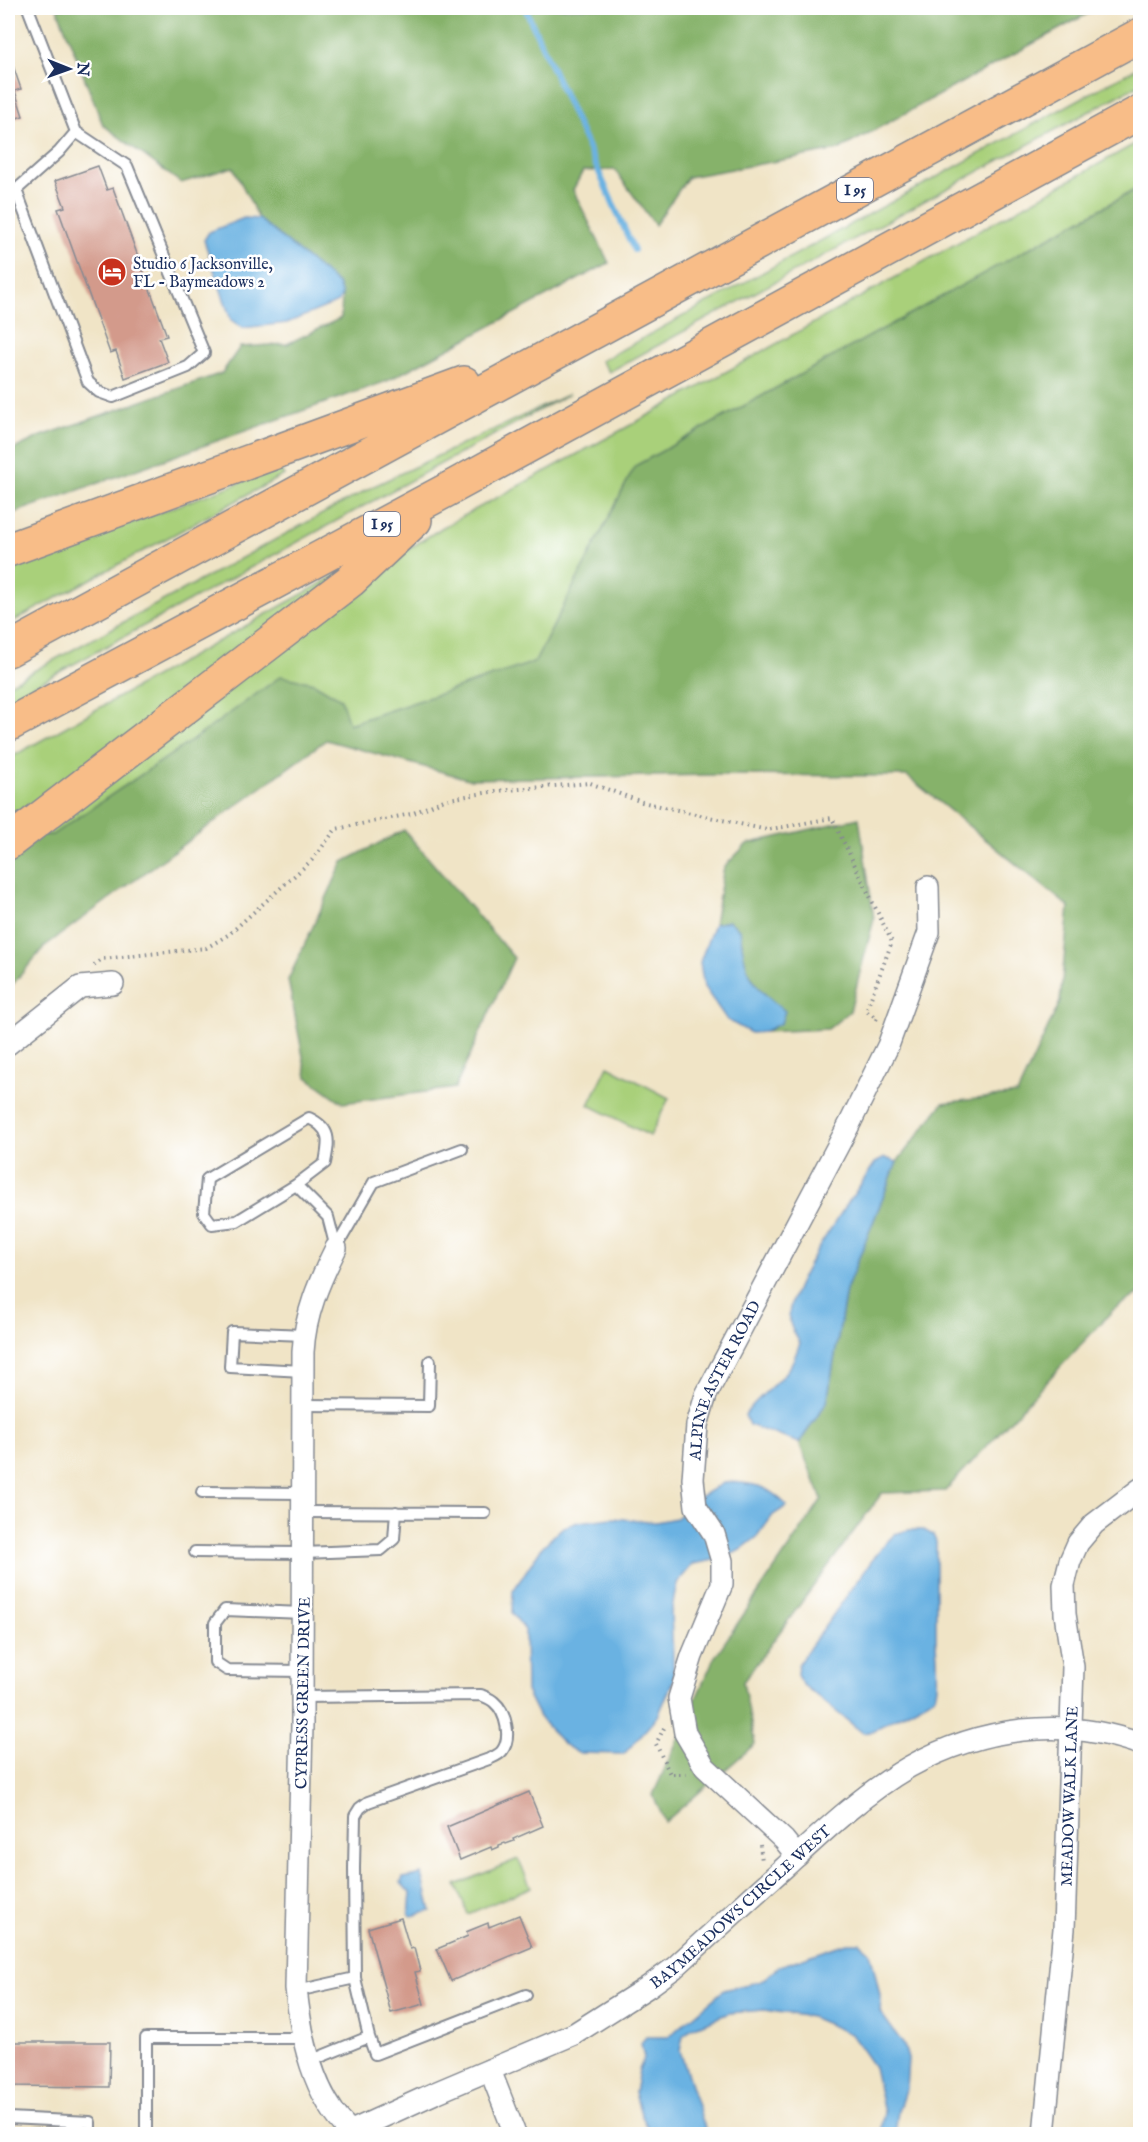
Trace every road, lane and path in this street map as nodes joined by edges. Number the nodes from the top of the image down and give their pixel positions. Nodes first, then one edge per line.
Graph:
1 (28, 8) edge
2 (1140, 34) edge
3 (1140, 112) edge
4 (76, 132) junction
5 (12, 190) edge
6 (570, 345) junction
7 (447, 489) junction
8 (8, 550) edge
9 (8, 650) edge
10 (8, 725) edge
11 (8, 843) edge
12 (928, 887) dead end
13 (93, 966) dead end
14 (113, 984) dead end
15 (873, 1028) dead end
16 (8, 1044) edge
17 (462, 1149) dead end
18 (296, 1185) junction
19 (336, 1248) junction
20 (304, 1335) junction
21 (430, 1361) dead end
22 (303, 1371) junction
23 (303, 1406) junction
24 (1140, 1490) edge
25 (202, 1492) dead end
26 (303, 1502) junction
27 (396, 1512) junction
28 (485, 1513) dead end
29 (195, 1552) dead end
30 (303, 1553) junction
31 (303, 1613) junction
32 (302, 1671) junction
33 (302, 1697) junction
34 (667, 1722) dead end
35 (1070, 1728) junction
36 (1140, 1744) edge
37 (694, 1780) dead end
38 (759, 1838) dead end
39 (791, 1848) junction
40 (355, 1978) junction
41 (297, 1991) junction
42 (526, 1995) dead end
43 (303, 2037) junction
44 (369, 2037) junction
45 (310, 2061) junction
46 (490, 2070) junction
47 (8, 2118) edge
48 (90, 2134) edge
49 (146, 2134) edge
50 (349, 2134) edge
51 (515, 2134) edge
52 (1044, 2134) edge

1 - 4 lane
2 - 6 highway, I 95
3 - 7 highway, I 95
4 - 5 lane
4 - 5 lane
6 - 8 highway
6 - 9 highway, I 95
7 - 10 highway, I 95
7 - 11 highway
12 - 39 street, ALPINE ASTER ROAD
13 - 15 path
14 - 16 street
17 - 19 lane
18 - 18 lane
18 - 19 lane
19 - 20 street, CYPRESS GREEN DRIVE
20 - 22 street, CYPRESS GREEN DRIVE
20 - 22 lane
21 - 23 lane
22 - 23 street, CYPRESS GREEN DRIVE
23 - 26 street, CYPRESS GREEN DRIVE
24 - 35 street, MEADOW WALK LANE
25 - 26 lane
26 - 27 lane
26 - 30 street, CYPRESS GREEN DRIVE
27 - 28 lane
27 - 30 lane
29 - 30 lane
30 - 31 street, CYPRESS GREEN DRIVE
31 - 32 street, CYPRESS GREEN DRIVE
31 - 32 lane
32 - 33 street, CYPRESS GREEN DRIVE
33 - 40 lane
33 - 41 street, CYPRESS GREEN DRIVE
34 - 37 path
35 - 36 street, BAYMEADOWS CIRCLE WEST
35 - 39 street, BAYMEADOWS CIRCLE WEST
35 - 52 street, MEADOW WALK LANE
38 - 39 path
39 - 46 street, BAYMEADOWS CIRCLE WEST
40 - 41 lane
40 - 44 lane
41 - 43 street, CYPRESS GREEN DRIVE
42 - 44 lane
43 - 45 street, CYPRESS GREEN DRIVE
43 - 49 lane
44 - 45 lane
45 - 50 street, CYPRESS GREEN DRIVE
46 - 50 street, BAYMEADOWS CIRCLE WEST
46 - 51 street
47 - 48 lane

